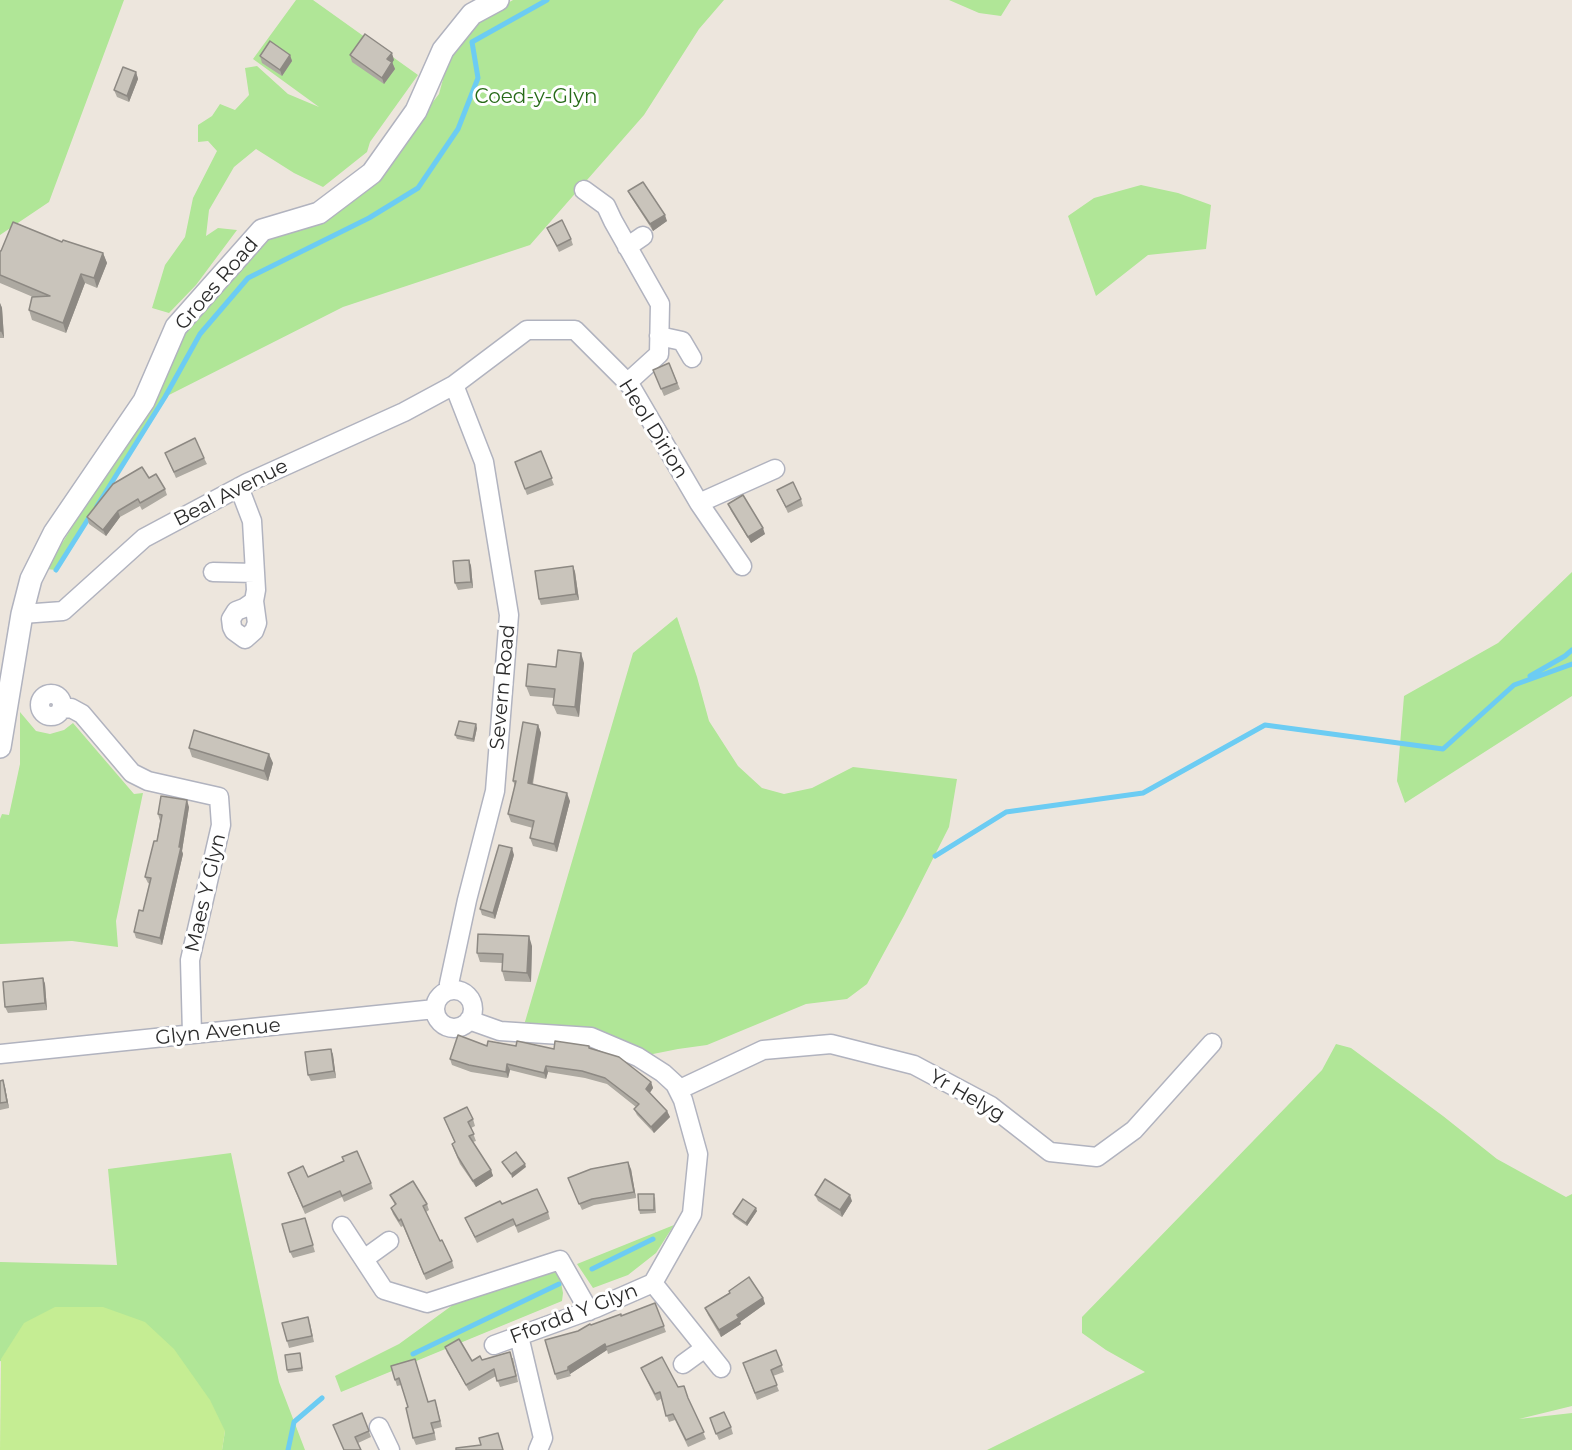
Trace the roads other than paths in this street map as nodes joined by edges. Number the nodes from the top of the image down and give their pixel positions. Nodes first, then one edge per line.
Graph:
1 (498, 0) edge
2 (584, 190) dead end
3 (643, 236) dead end
4 (627, 247) junction
5 (659, 336) junction
6 (692, 358) dead end
7 (627, 382) junction
8 (454, 385) junction
9 (775, 469) dead end
10 (239, 487) junction
11 (699, 502) junction
12 (742, 566) dead end
13 (213, 572) dead end
14 (255, 573) junction
15 (254, 601) dead end
16 (22, 614) junction
17 (62, 709) dead end
18 (0, 747) edge
19 (451, 990) junction
20 (435, 1009) junction
21 (469, 1020) junction
22 (192, 1035) junction
23 (1212, 1043) dead end
24 (0, 1054) edge
25 (678, 1089) junction
26 (342, 1226) dead end
27 (389, 1240) dead end
28 (364, 1259) junction
29 (653, 1283) junction
30 (589, 1311) junction
31 (519, 1336) junction
32 (494, 1345) dead end
33 (705, 1348) junction
34 (683, 1364) dead end
35 (721, 1368) dead end
36 (379, 1427) dead end
37 (390, 1450) edge
38 (538, 1450) edge

1 - 16 street, Groes Road
2 - 4 street
3 - 4 street
4 - 5 street
5 - 6 street
5 - 7 street
7 - 8 street, Heol Dirion
7 - 11 street, Heol Dirion
8 - 10 street, Beal Avenue
8 - 19 street, Severn Road
9 - 11 street
10 - 14 street
10 - 16 street, Beal Avenue
11 - 12 street, Heol Dirion
13 - 14 street
14 - 15 street
16 - 18 street, Groes Road
17 - 22 street, Maes Y Glyn
19 - 20 street
19 - 21 street
20 - 21 street
20 - 22 street, Glyn Avenue
21 - 25 street, Ffordd Y Glyn
22 - 24 street, Glyn Avenue
23 - 25 street, Yr Helyg
25 - 29 street, Ffordd Y Glyn
26 - 28 street
27 - 28 street
28 - 30 street
29 - 30 street, Ffordd Y Glyn
29 - 33 street
30 - 31 street, Ffordd Y Glyn
31 - 32 street, Ffordd Y Glyn
31 - 38 street
33 - 34 street
33 - 35 street
36 - 37 street

